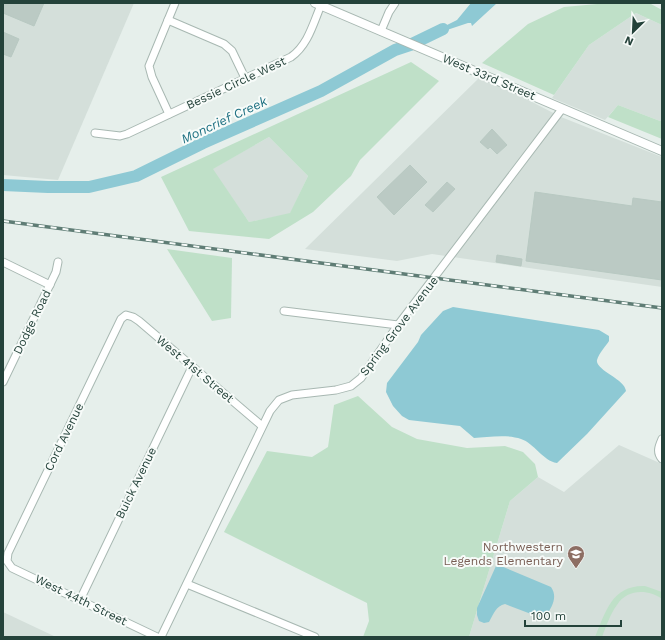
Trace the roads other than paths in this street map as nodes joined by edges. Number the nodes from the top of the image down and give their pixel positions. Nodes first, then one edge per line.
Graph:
1 (175, 3) edge
2 (395, 3) edge
3 (318, 4) edge
4 (168, 20) junction
5 (381, 30) junction
6 (245, 78) junction
7 (562, 109) junction
8 (169, 114) junction
9 (95, 133) dead end
10 (662, 151) edge
11 (3, 262) edge
12 (58, 262) dead end
13 (50, 285) junction
14 (284, 311) dead end
15 (126, 315) joint
16 (398, 325) junction
17 (192, 367) junction
18 (3, 382) edge
19 (262, 426) junction
20 (662, 439) edge
21 (661, 457) edge
22 (7, 561) joint
23 (187, 584) junction
24 (80, 600) junction
25 (157, 637) edge
26 (161, 637) edge
27 (315, 637) edge

1 - 4 street
2 - 5 street
3 - 5 street, West 33rd Street
3 - 6 street, Bessie Circle West
4 - 6 street
4 - 8 street
5 - 7 street, West 33rd Street
6 - 8 street, Bessie Circle West
7 - 10 street, West 33rd Street
7 - 16 street, Spring Grove Avenue
8 - 9 street, Bessie Circle West
11 - 13 street
12 - 13 street, Dodge Road
13 - 18 street, Dodge Road
14 - 16 street
15 - 17 street, West 41st Street
15 - 22 street, Cord Avenue
16 - 19 street, Spring Grove Avenue
17 - 19 street, West 41st Street
17 - 24 street, Buick Avenue
19 - 23 street, Spring Grove Avenue
20 - 21 street
22 - 24 street, West 44th Street
23 - 26 street, Spring Grove Avenue
23 - 27 street
24 - 25 street, West 44th Street

